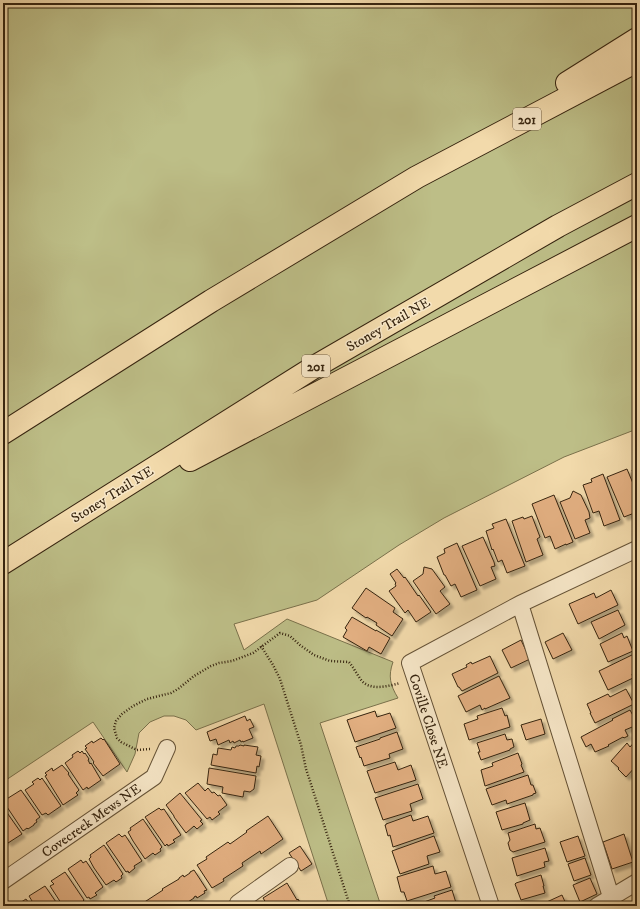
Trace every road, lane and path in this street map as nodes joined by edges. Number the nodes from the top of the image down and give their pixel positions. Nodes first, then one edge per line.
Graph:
1 (637, 39) edge
2 (637, 60) edge
3 (417, 177) junction
4 (637, 184) edge
5 (637, 226) edge
6 (3, 433) edge
7 (39, 540) junction
8 (636, 555) edge
9 (3, 563) edge
10 (520, 604) junction
11 (261, 646) junction
12 (415, 678) junction
13 (167, 748) joint
14 (290, 866) dead end
15 (3, 881) edge
16 (637, 882) edge
17 (611, 897) junction
18 (237, 905) edge
19 (350, 906) edge
20 (491, 906) edge
21 (597, 906) edge

1 - 3 highway
2 - 3 highway, 201
3 - 6 highway, 201
4 - 7 highway, Stoney Trail NE / 201
5 - 7 highway
7 - 9 highway, Stoney Trail NE / 201
8 - 10 street, Coville Close NE
10 - 12 street, Coville Close NE
10 - 17 street
11 - 12 path
11 - 13 path
11 - 19 path
12 - 20 street, Coville Close NE
13 - 15 street, Covecreek Mews NE
14 - 18 street
16 - 17 street
17 - 21 street

